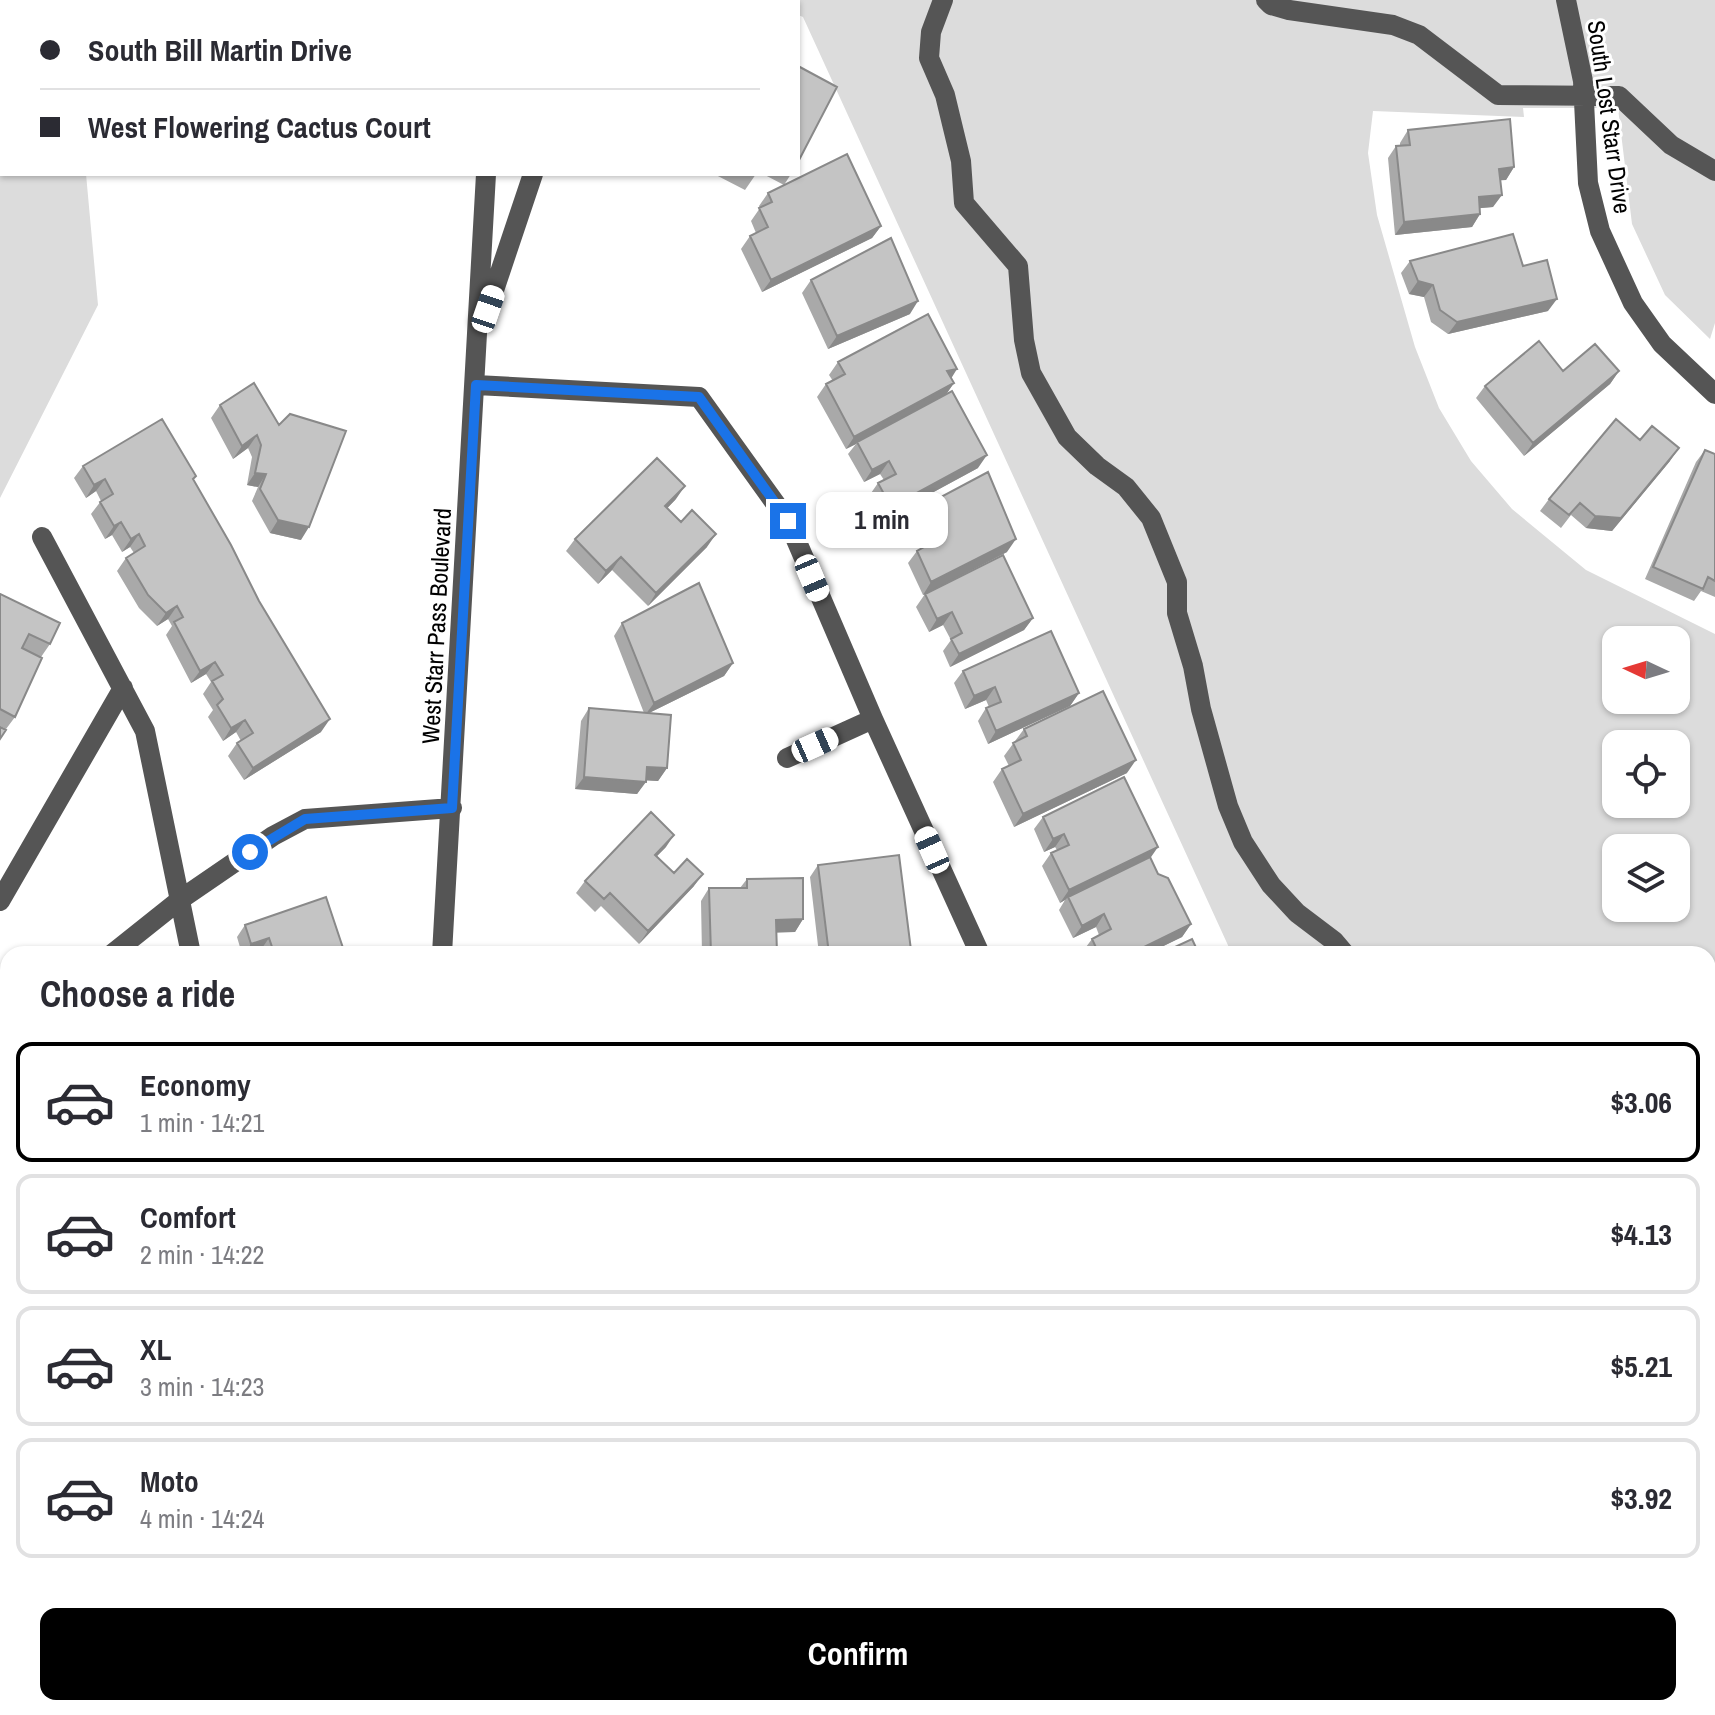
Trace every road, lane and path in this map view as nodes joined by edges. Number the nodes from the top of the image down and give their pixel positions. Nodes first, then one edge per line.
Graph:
1 (943, 0) edge
2 (1266, 0) edge
3 (1566, 0) edge
4 (1584, 96) junction
5 (1715, 171) edge
6 (486, 176) edge
7 (532, 176) edge
8 (479, 336) junction
9 (476, 385) junction
10 (1715, 394) edge
11 (42, 537) dead end
12 (123, 688) junction
13 (873, 719) junction
14 (787, 758) dead end
15 (452, 808) junction
16 (181, 899) junction
17 (0, 901) edge
18 (445, 917) junction
19 (122, 946) edge
20 (190, 946) edge
21 (443, 946) edge
22 (450, 946) edge
23 (976, 946) edge
24 (1338, 946) edge

1 - 24 street
2 - 4 street
3 - 4 street, South Lost Starr Drive
4 - 5 street
4 - 10 street, South Lost Starr Drive
6 - 8 street, West Starr Pass Boulevard
7 - 8 street, West Starr Pass Boulevard
8 - 9 street, West Starr Pass Boulevard
9 - 13 street
9 - 15 street, West Starr Pass Boulevard
11 - 12 street
12 - 16 street
12 - 17 street
13 - 14 street
13 - 23 street
15 - 16 street
15 - 18 street, West Starr Pass Boulevard
16 - 19 street
16 - 20 street
18 - 21 street, West Starr Pass Boulevard
18 - 22 street, West Starr Pass Boulevard

